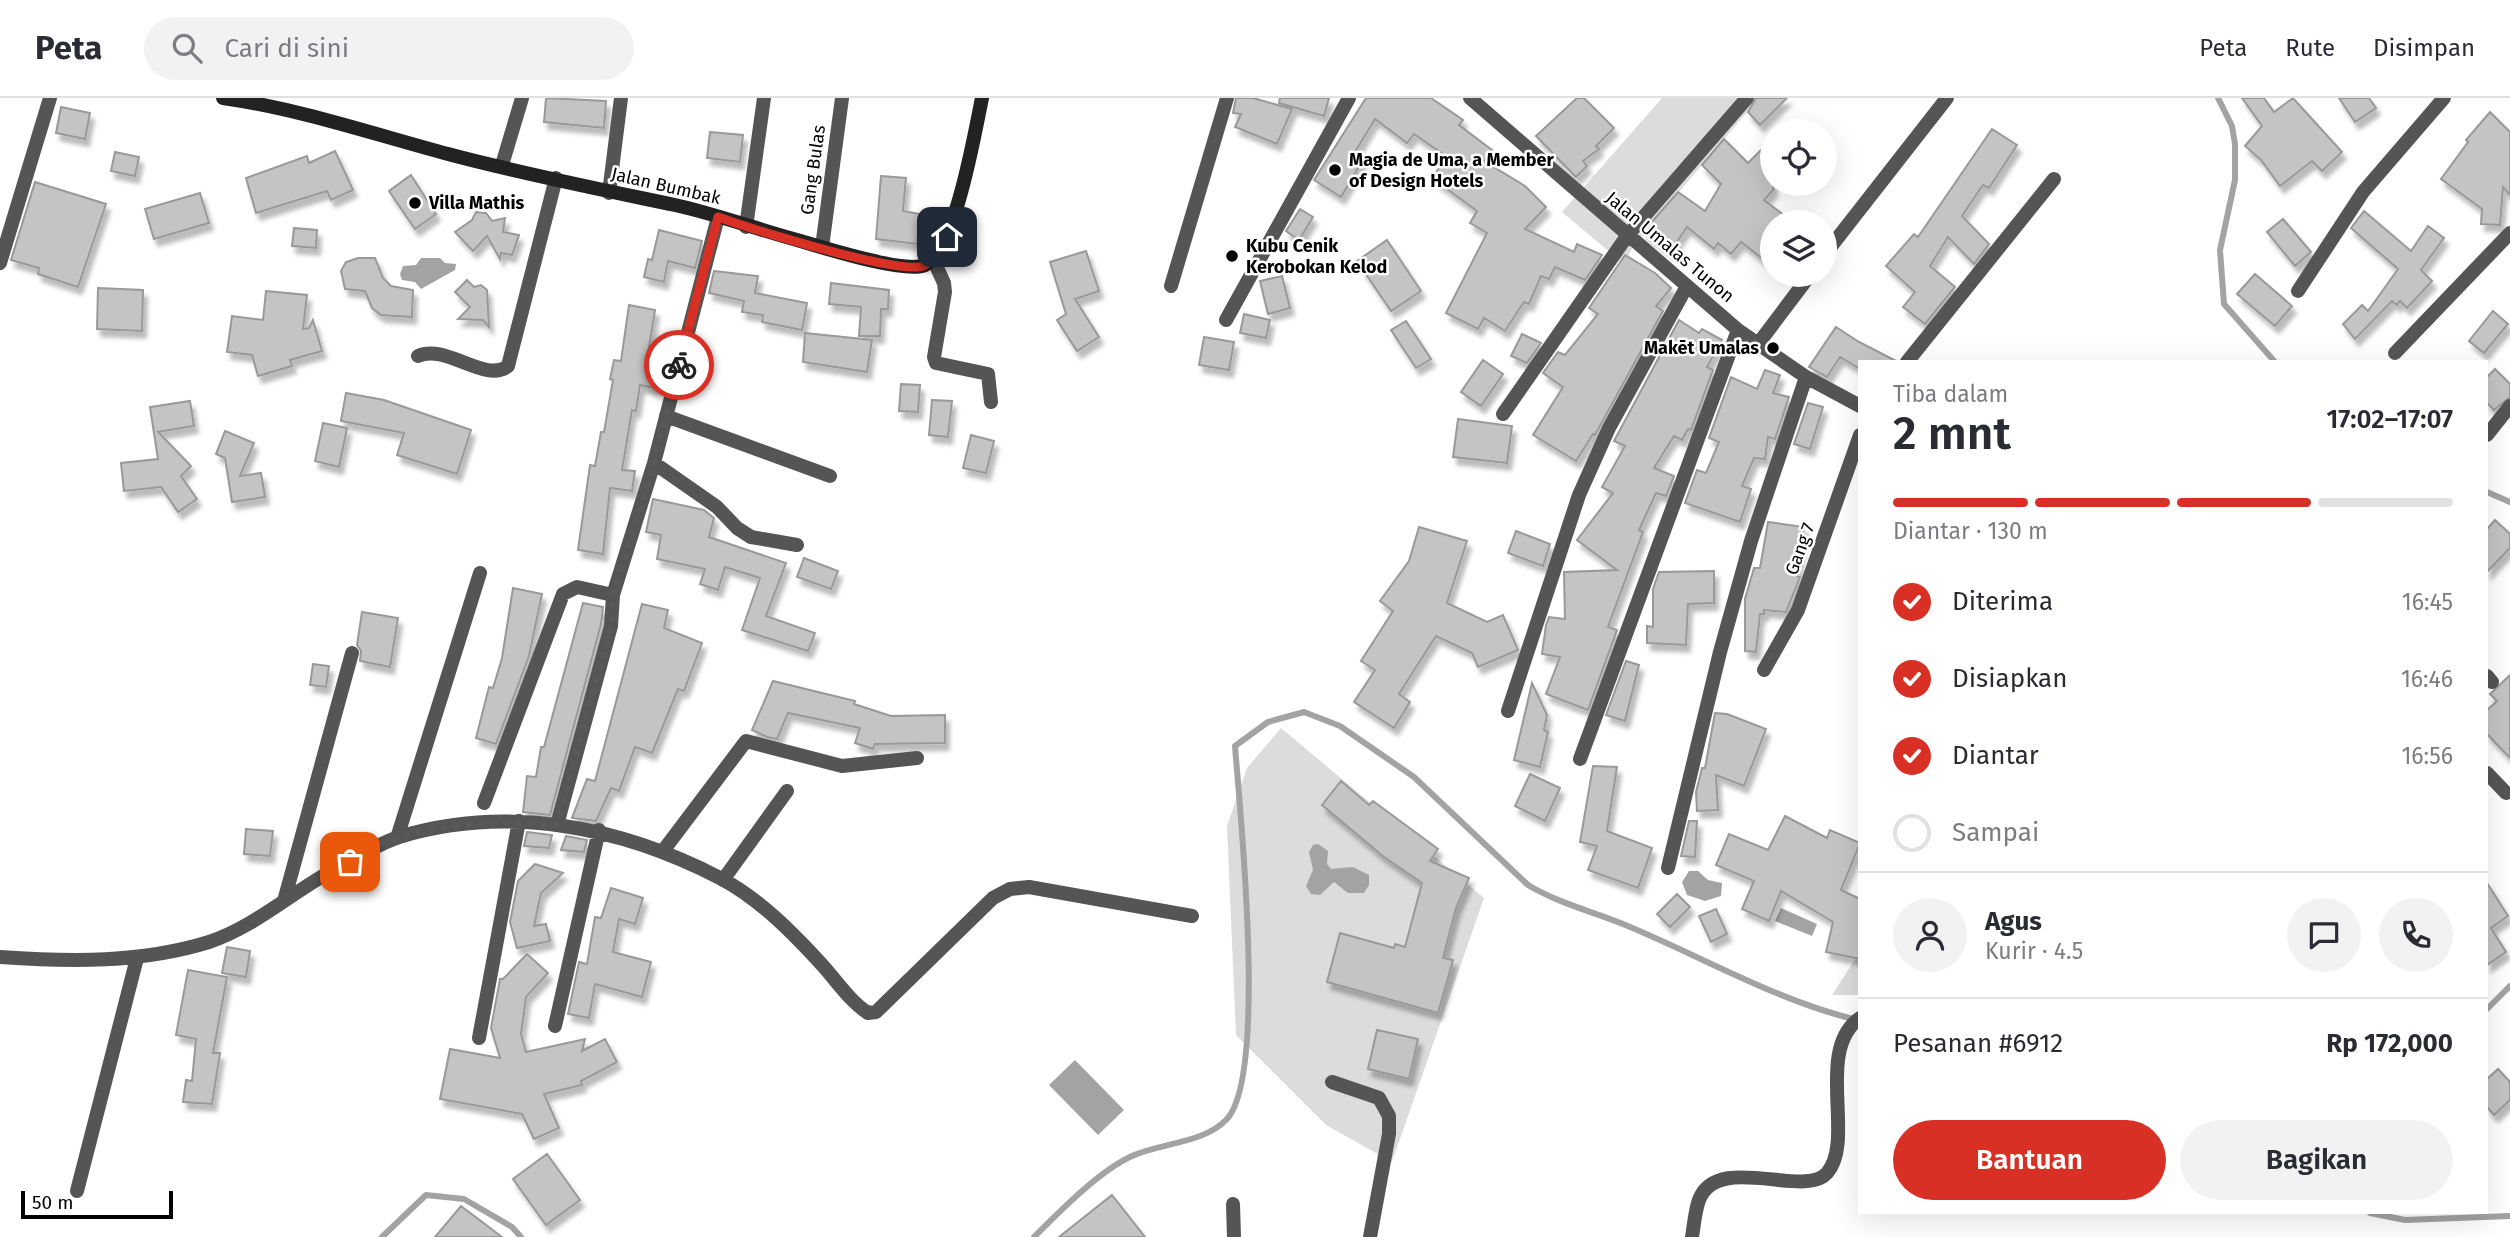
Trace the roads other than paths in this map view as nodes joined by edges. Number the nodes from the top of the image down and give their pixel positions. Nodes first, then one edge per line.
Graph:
1 (50, 98) edge
2 (223, 98) edge
3 (523, 98) edge
4 (621, 98) edge
5 (764, 98) edge
6 (842, 98) edge
7 (982, 98) edge
8 (1227, 98) edge
9 (1349, 98) edge
10 (1470, 98) edge
11 (1747, 98) edge
12 (1947, 98) edge
13 (2444, 98) edge
14 (242, 99) edge
15 (502, 166) junction
16 (556, 178) junction
17 (2054, 179) dead end
18 (609, 193) junction
19 (718, 217) junction
20 (746, 227) junction
21 (2510, 233) edge
22 (1627, 236) junction
23 (1837, 239) edge
24 (822, 247) junction
25 (933, 259) junction
26 (0, 263) edge
27 (1171, 286) dead end
28 (1687, 286) junction
29 (1801, 287) edge
30 (2298, 291) dead end
31 (1226, 320) dead end
32 (1738, 330) junction
33 (1758, 344) junction
34 (2395, 353) dead end
35 (418, 356) dead end
36 (1909, 360) edge
37 (1806, 377) junction
38 (991, 402) dead end
39 (1858, 405) edge
40 (2510, 406) edge
41 (1503, 414) dead end
42 (666, 416) junction
43 (2488, 434) edge
44 (1858, 441) edge
45 (654, 463) junction
46 (830, 476) dead end
47 (797, 545) dead end
48 (480, 573) dead end
49 (613, 595) junction
50 (352, 653) dead end
51 (1764, 670) dead end
52 (1508, 711) dead end
53 (916, 758) dead end
54 (1580, 759) dead end
55 (2488, 774) edge
56 (787, 791) dead end
57 (2506, 793) dead end
58 (484, 803) dead end
59 (519, 821) junction
60 (557, 825) junction
61 (599, 831) junction
62 (397, 838) junction
63 (663, 851) junction
64 (1668, 867) dead end
65 (723, 880) junction
66 (284, 901) junction
67 (1192, 916) dead end
68 (0, 957) edge
69 (137, 958) junction
70 (1858, 1020) edge
71 (555, 1026) dead end
72 (480, 1038) dead end
73 (1332, 1082) dead end
74 (77, 1191) dead end
75 (1234, 1204) dead end
76 (1234, 1237) edge
77 (1370, 1237) edge
78 (1692, 1237) edge

1 - 26 street
2 - 14 street, Jalan Bumbak
3 - 15 street
4 - 18 street
5 - 20 street
6 - 24 street, Gang Bulas
7 - 25 street
8 - 27 street
9 - 31 street
10 - 22 street, Jalan Umalas Tunon
11 - 22 street
12 - 23 street
13 - 30 street
14 - 15 street, Jalan Bumbak
15 - 16 street, Jalan Bumbak
16 - 18 street, Jalan Bumbak
16 - 35 street
17 - 36 street
18 - 19 street, Jalan Bumbak
19 - 20 street, Jalan Bumbak
19 - 42 street
20 - 24 street, Jalan Bumbak
21 - 34 street
22 - 28 street, Jalan Umalas Tunon
22 - 41 street
24 - 25 street, Jalan Bumbak
25 - 38 street
28 - 32 street, Jalan Umalas Tunon
28 - 52 street
29 - 33 street
32 - 33 street, Jalan Umalas Tunon
32 - 54 street
33 - 37 street, Jalan Umalas Tunon
37 - 39 street, Jalan Umalas Tunon
37 - 64 street
40 - 43 street
42 - 45 street
42 - 46 street
44 - 51 street, Gang 7
45 - 47 street
45 - 49 street
48 - 62 street
49 - 58 street
49 - 60 street
50 - 66 street
53 - 63 street
55 - 57 street
56 - 65 street
59 - 60 street
59 - 62 street
59 - 72 street
60 - 61 street
61 - 63 street
61 - 71 street
62 - 66 street
63 - 65 street
65 - 67 street
66 - 69 street
68 - 69 street
69 - 74 street
70 - 78 street
73 - 77 street
75 - 76 street

